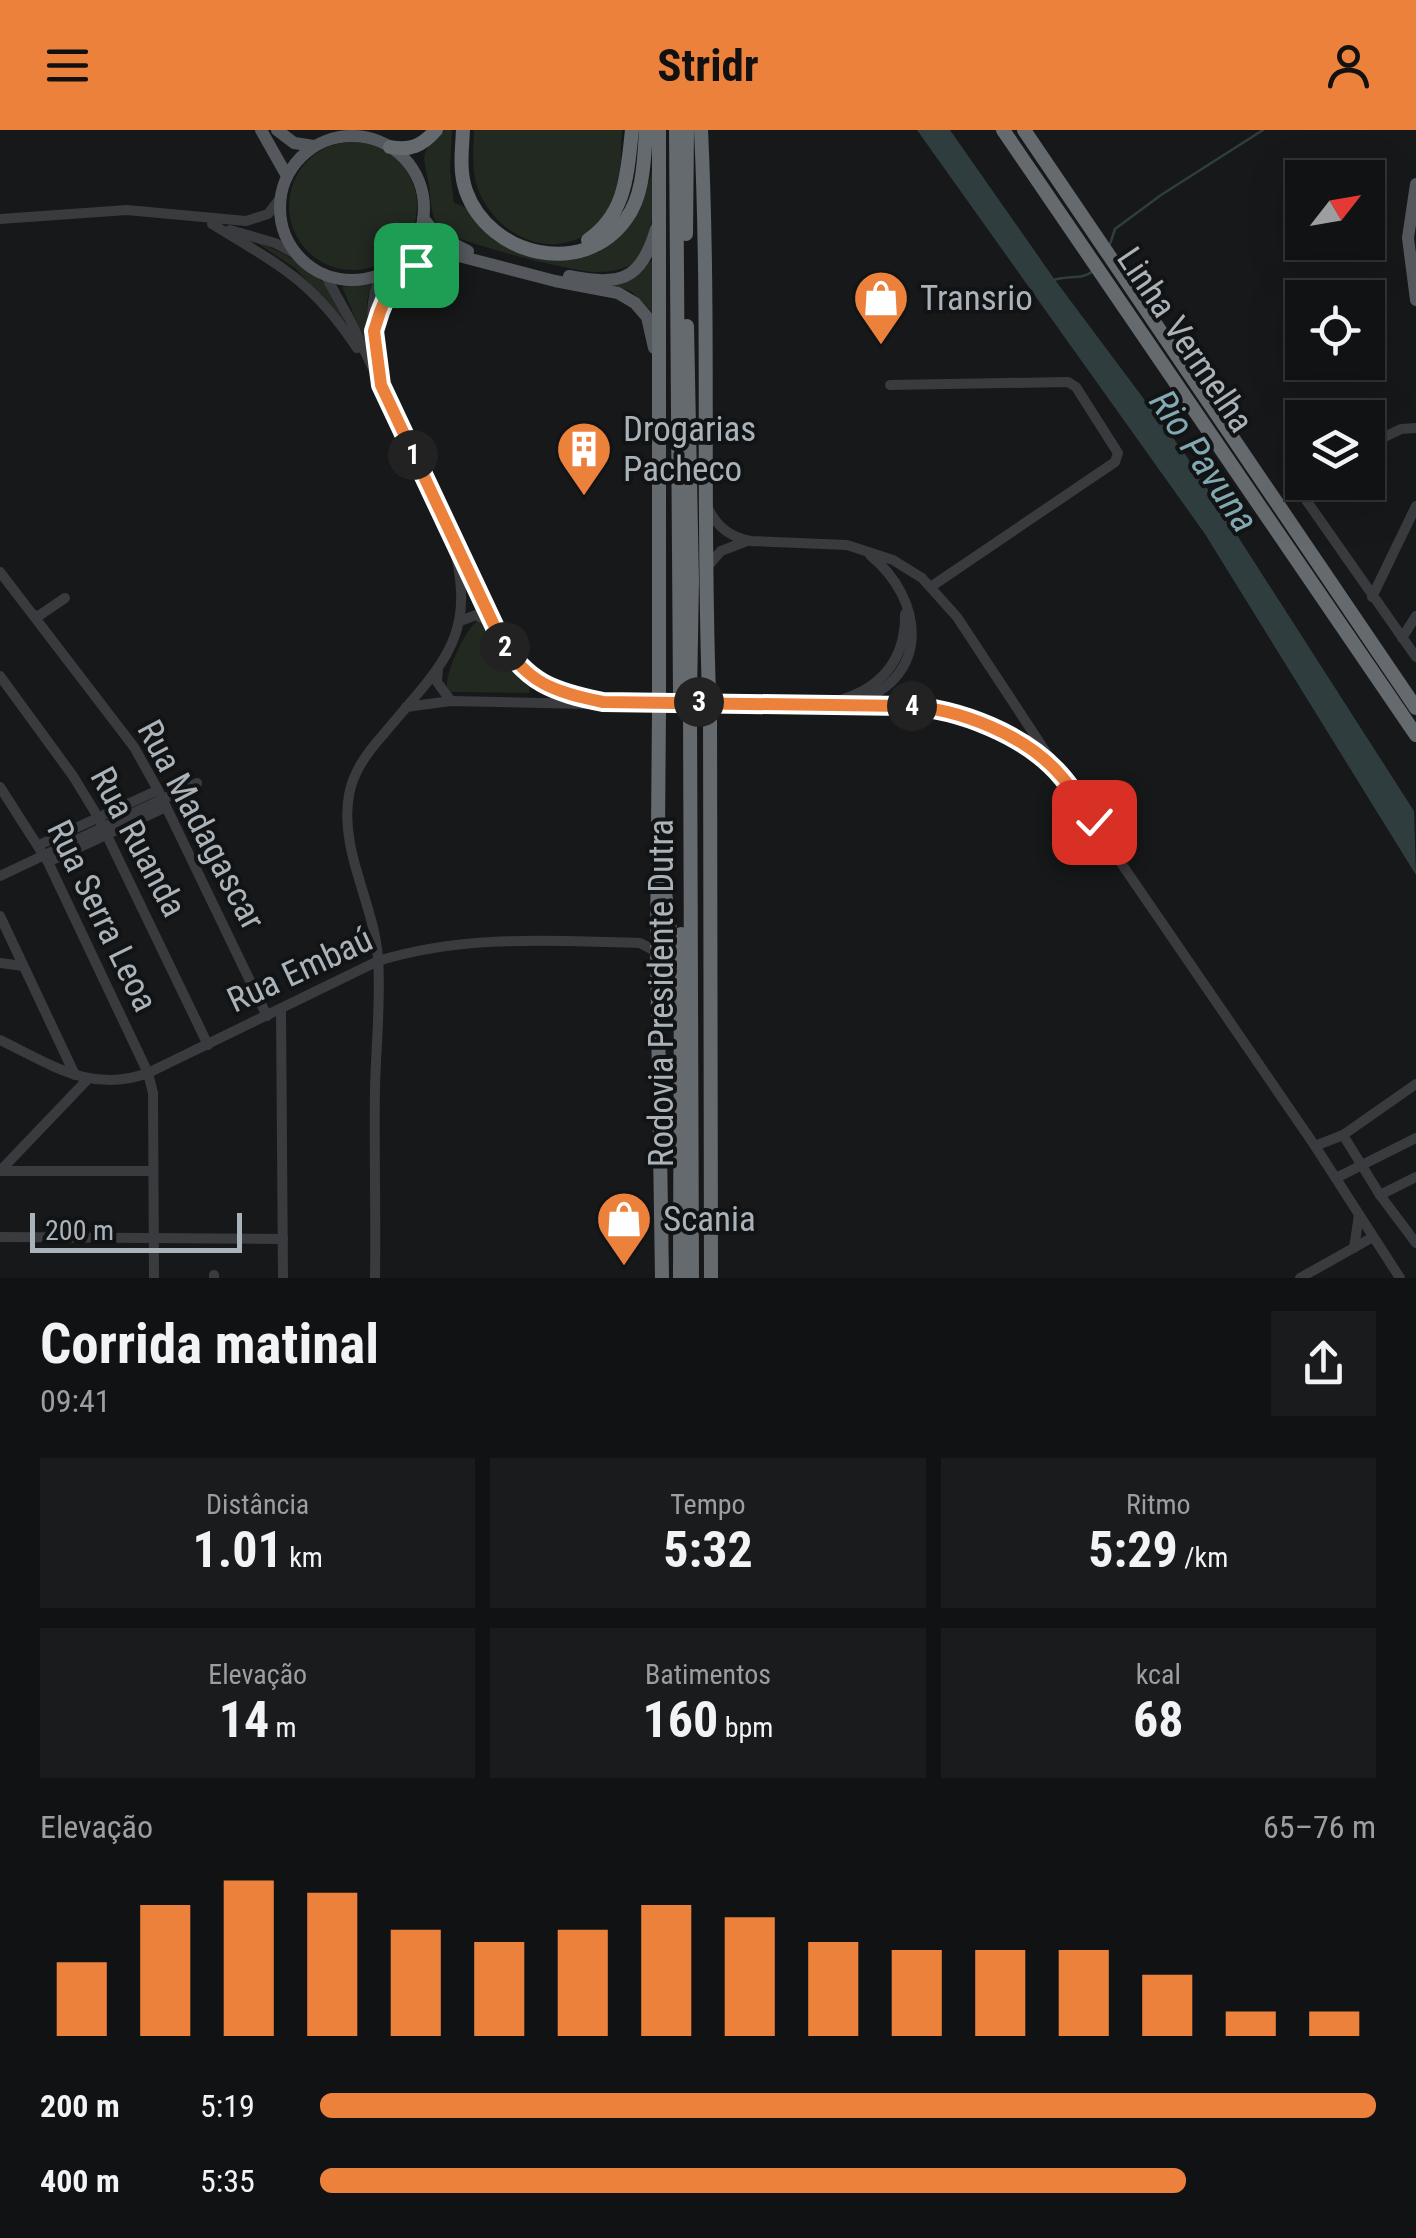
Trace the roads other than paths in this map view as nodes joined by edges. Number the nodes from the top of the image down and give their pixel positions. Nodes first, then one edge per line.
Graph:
1 (261, 130) edge
2 (277, 130) edge
3 (436, 130) edge
4 (463, 130) edge
5 (632, 130) edge
6 (646, 130) edge
7 (659, 130) edge
8 (673, 130) edge
9 (687, 130) edge
10 (701, 130) edge
11 (709, 130) edge
12 (1003, 130) edge
13 (1021, 130) edge
14 (314, 146) junction
15 (390, 147) junction
16 (287, 176) junction
17 (1416, 184) edge
18 (704, 193) junction
19 (281, 198) junction
20 (181, 214) junction
21 (659, 216) junction
22 (0, 218) edge
23 (423, 218) junction
24 (212, 224) junction
25 (406, 254) junction
26 (561, 254) junction
27 (298, 255) junction
28 (1413, 256) edge
29 (464, 257) junction
30 (1109, 268) junction
31 (382, 273) junction
32 (324, 274) junction
33 (1416, 300) edge
34 (374, 331) junction
35 (369, 365) junction
36 (381, 385) junction
37 (890, 385) dead end
38 (660, 403) junction
39 (1416, 428) edge
40 (1385, 437) edge
41 (1306, 500) edge
42 (706, 505) junction
43 (1416, 506) edge
44 (451, 535) junction
45 (750, 540) junction
46 (861, 548) junction
47 (0, 572) edge
48 (706, 572) junction
49 (932, 586) junction
50 (1372, 597) junction
51 (65, 598) dead end
52 (904, 599) junction
53 (36, 615) junction
54 (1416, 616) edge
55 (460, 622) junction
56 (495, 625) junction
57 (1402, 638) junction
58 (1416, 657) edge
59 (438, 668) junction
60 (524, 672) junction
61 (0, 676) edge
62 (450, 701) junction
63 (697, 701) junction
64 (603, 702) junction
65 (656, 702) junction
66 (820, 703) junction
67 (521, 704) junction
68 (844, 704) junction
69 (406, 707) junction
70 (1416, 708) edge
71 (1416, 735) edge
72 (1060, 774) junction
73 (197, 783) dead end
74 (0, 786) edge
75 (162, 799) junction
76 (102, 826) junction
77 (658, 847) junction
78 (44, 854) junction
79 (0, 876) edge
80 (0, 916) edge
81 (657, 926) junction
82 (640, 943) junction
83 (657, 952) junction
84 (378, 961) junction
85 (0, 963) edge
86 (23, 966) junction
87 (680, 1001) junction
88 (281, 1009) junction
89 (267, 1016) junction
90 (0, 1040) edge
91 (208, 1045) junction
92 (62, 1046) junction
93 (48, 1063) junction
94 (148, 1074) junction
95 (81, 1078) junction
96 (1416, 1084) edge
97 (1344, 1135) junction
98 (1416, 1138) edge
99 (1315, 1146) junction
100 (1362, 1165) junction
101 (0, 1171) edge
102 (154, 1171) junction
103 (712, 1171) junction
104 (1336, 1178) junction
105 (1416, 1178) edge
106 (1380, 1195) junction
107 (1359, 1215) junction
108 (0, 1237) edge
109 (154, 1237) junction
110 (1372, 1237) junction
111 (283, 1239) junction
112 (1416, 1243) edge
113 (1354, 1248) junction
114 (154, 1278) edge
115 (283, 1278) edge
116 (375, 1278) edge
117 (662, 1278) edge
118 (680, 1278) edge
119 (694, 1278) edge
120 (711, 1278) edge
121 (1300, 1278) edge
122 (1400, 1278) edge

1 - 16 main road
2 - 14 main road
3 - 15 highway
4 - 26 highway
5 - 26 highway
6 - 26 highway
7 - 21 highway
8 - 63 highway, Rodovia Presidente Dutra
9 - 63 highway
10 - 18 highway
11 - 18 highway
12 - 30 highway, Linha Vermelha
13 - 30 highway, Linha Vermelha
14 - 15 main road
14 - 16 main road
15 - 23 main road
16 - 19 main road
17 - 28 main road
18 - 42 highway
19 - 20 street
19 - 27 main road
20 - 22 street
20 - 24 street
21 - 23 main road
21 - 38 highway
23 - 25 main road
24 - 27 street
24 - 35 street
25 - 29 main road
25 - 31 main road
27 - 32 main road
28 - 33 main road
29 - 34 main road
29 - 38 main road
30 - 70 highway, Linha Vermelha
30 - 71 highway, Linha Vermelha
31 - 32 main road
31 - 34 street
32 - 35 street
34 - 36 street
35 - 36 street
36 - 44 street
37 - 49 street
38 - 65 highway
39 - 40 street
41 - 50 street
42 - 45 street
42 - 48 highway
43 - 50 street
44 - 55 street
44 - 56 street
45 - 46 street
45 - 48 street
46 - 49 street
46 - 52 street
47 - 53 street, Rua Madagascar
48 - 63 highway
49 - 72 street
50 - 57 street
51 - 53 street
52 - 66 street
52 - 68 street
53 - 75 street, Rua Madagascar
54 - 57 street
55 - 56 street
55 - 59 street
56 - 60 street
57 - 58 street
59 - 62 street
59 - 69 street
60 - 64 street
60 - 67 street
61 - 76 street, Rua Ruanda
62 - 67 street
62 - 69 street
63 - 87 highway, Rodovia Presidente Dutra
63 - 103 highway
63 - 119 highway, Rodovia Presidente Dutra
64 - 65 street
64 - 67 street
65 - 66 street, bridge
65 - 77 highway
66 - 68 street
68 - 72 street
69 - 84 street
72 - 99 street
73 - 75 street
74 - 78 street, Rua Serra Leoa
75 - 76 street
75 - 76 street
75 - 89 street, Rua Madagascar
76 - 78 street
76 - 78 street
76 - 91 street, Rua Ruanda
77 - 81 highway
77 - 87 highway
78 - 79 street
78 - 94 street, Rua Serra Leoa
80 - 86 street
81 - 82 street
81 - 83 highway
82 - 83 street, Rua Embaú
82 - 84 street, Rua Embaú
83 - 117 highway
84 - 88 street, Rua Embaú
84 - 116 street
85 - 86 street
86 - 92 street
87 - 118 highway, Rodovia Presidente Dutra
88 - 89 street, Rua Embaú
88 - 111 street
89 - 91 street, Rua Embaú
90 - 93 street, Rua Embaú
91 - 94 street, Rua Embaú
92 - 93 street
92 - 95 street
93 - 95 street, Rua Embaú
94 - 95 street, Rua Embaú
94 - 102 street, Rua Serra Leoa
95 - 101 street
96 - 97 street
97 - 99 street
97 - 100 street
98 - 100 street
99 - 104 street
100 - 104 street
100 - 106 street
101 - 102 street
102 - 109 street, Rua Serra Leoa
103 - 119 highway
103 - 120 highway
104 - 107 street
105 - 106 street
106 - 112 street
107 - 110 street
107 - 113 street
108 - 109 street
109 - 111 street
109 - 114 street, Rua Serra Leoa
110 - 113 street
110 - 122 street
111 - 115 street
113 - 121 street

